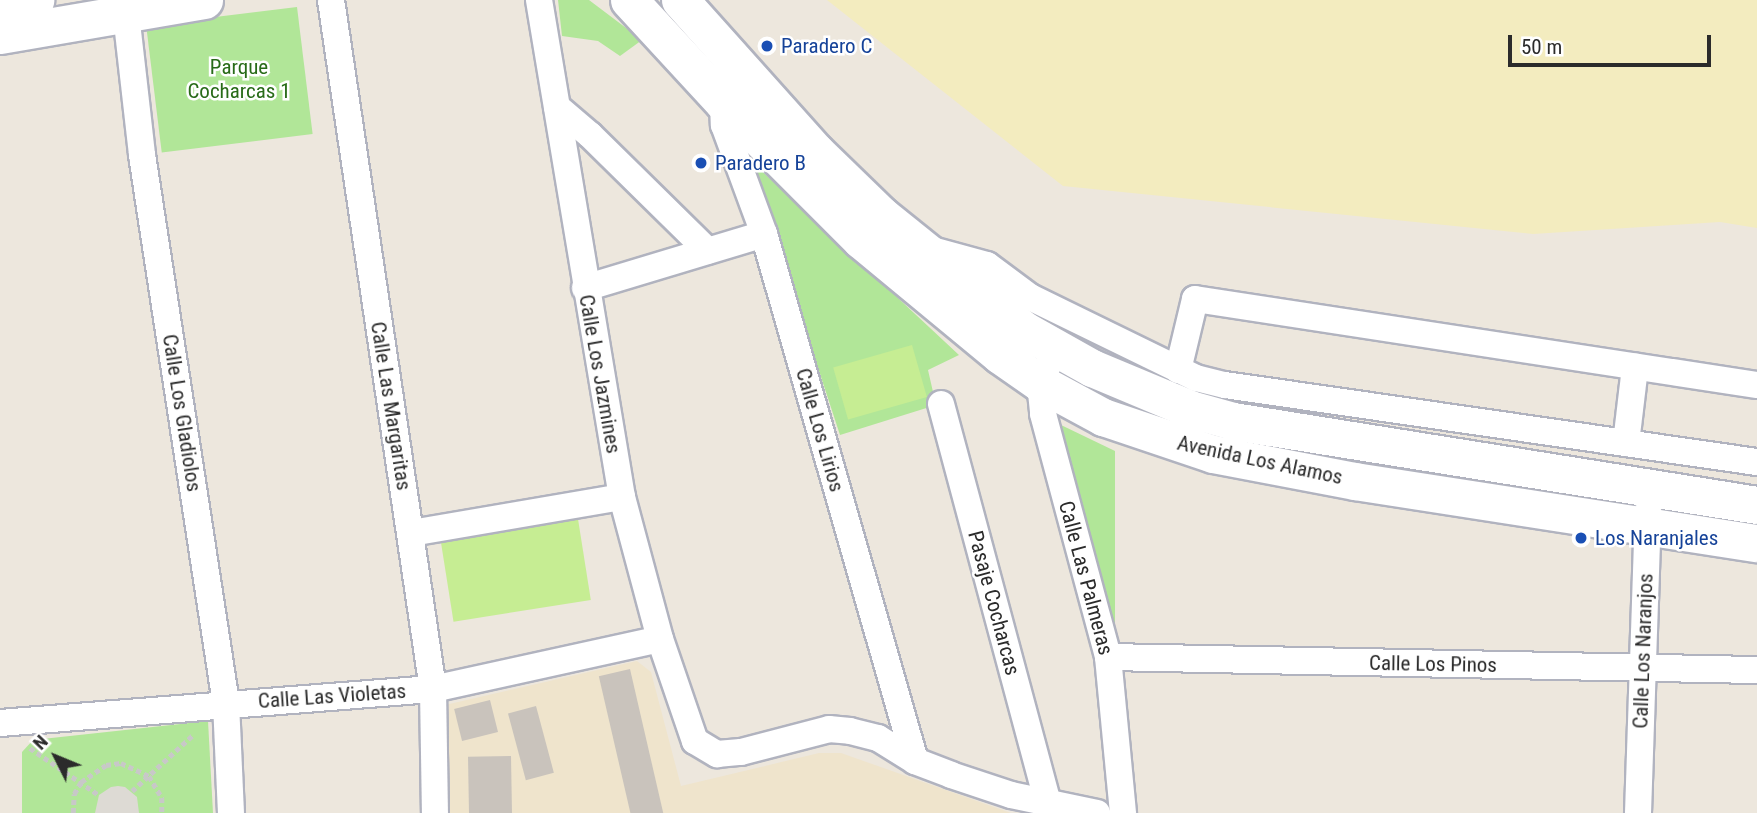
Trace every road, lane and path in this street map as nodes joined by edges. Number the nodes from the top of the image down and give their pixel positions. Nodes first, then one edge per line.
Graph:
1 (35, 0) edge
2 (204, 0) edge
3 (331, 0) edge
4 (539, 0) edge
5 (629, 0) edge
6 (680, 0) edge
7 (0, 7) edge
8 (126, 14) junction
9 (0, 34) edge
10 (723, 102) junction
11 (557, 107) junction
12 (764, 234) junction
13 (922, 248) junction
14 (708, 251) junction
15 (585, 288) junction
16 (1056, 348) junction
17 (1635, 367) junction
18 (1178, 370) junction
19 (1040, 383) junction
20 (1757, 386) edge
21 (941, 404) dead end
22 (1626, 443) junction
23 (1757, 461) edge
24 (1648, 489) junction
25 (622, 497) junction
26 (1757, 505) edge
27 (1647, 527) junction
28 (411, 533) junction
29 (1757, 542) edge
30 (660, 639) junction
31 (1108, 657) junction
32 (1643, 668) junction
33 (1757, 670) edge
34 (433, 689) junction
35 (226, 703) junction
36 (0, 723) edge
37 (195, 733) dead end
38 (30, 748) dead end
39 (915, 761) junction
40 (149, 776) junction
41 (81, 782) junction
42 (132, 791) dead end
43 (99, 795) dead end
44 (1048, 803) junction
45 (73, 813) edge
46 (162, 813) edge
47 (231, 813) edge
48 (435, 813) edge
49 (1097, 813) edge
50 (1123, 813) edge
51 (1638, 813) edge

1 - 7 main road
2 - 8 main road
3 - 28 street, Calle Las Margaritas
4 - 11 street, Calle Los Jazmines
5 - 10 main road, Avenida Los Alamos
6 - 13 main road, Avenida Los Alamos
8 - 9 main road
8 - 35 street, Calle Los Gladiolos
10 - 12 street, Calle Los Lirios
10 - 19 main road, Avenida Los Alamos
11 - 14 street
11 - 15 street, Calle Los Jazmines
12 - 14 street
12 - 39 street, Calle Los Lirios
13 - 16 main road, Avenida Los Alamos
13 - 18 street
14 - 15 street
15 - 25 street, Calle Los Jazmines
16 - 19 street
16 - 24 main road, Avenida Los Alamos
17 - 18 street
17 - 20 street
17 - 22 street
18 - 22 street
19 - 27 main road, Avenida Los Alamos
19 - 31 street, Calle Las Palmeras
21 - 44 street, Pasaje Cocharcas
22 - 23 street
24 - 26 main road, Avenida Los Alamos
24 - 27 street, Calle Los Naranjos
25 - 28 street
25 - 30 street, Calle Los Jazmines
27 - 29 main road, Avenida Los Alamos
27 - 32 street, Calle Los Naranjos
28 - 34 street, Calle Las Margaritas
30 - 34 street, Calle Las Violetas
30 - 39 street, Calle Los Jazmines
31 - 32 street, Calle Los Pinos
31 - 50 street, Calle Las Palmeras
32 - 33 street, Calle Los Pinos
32 - 51 street, Calle Los Naranjos
34 - 35 street, Calle Las Violetas
34 - 48 street, Calle Las Margaritas
35 - 36 street, Calle Las Violetas
35 - 47 street, Calle Los Gladiolos
37 - 40 path
38 - 41 path
39 - 44 street
40 - 41 path
40 - 42 path
40 - 46 path
41 - 43 path
41 - 45 path
44 - 49 street

